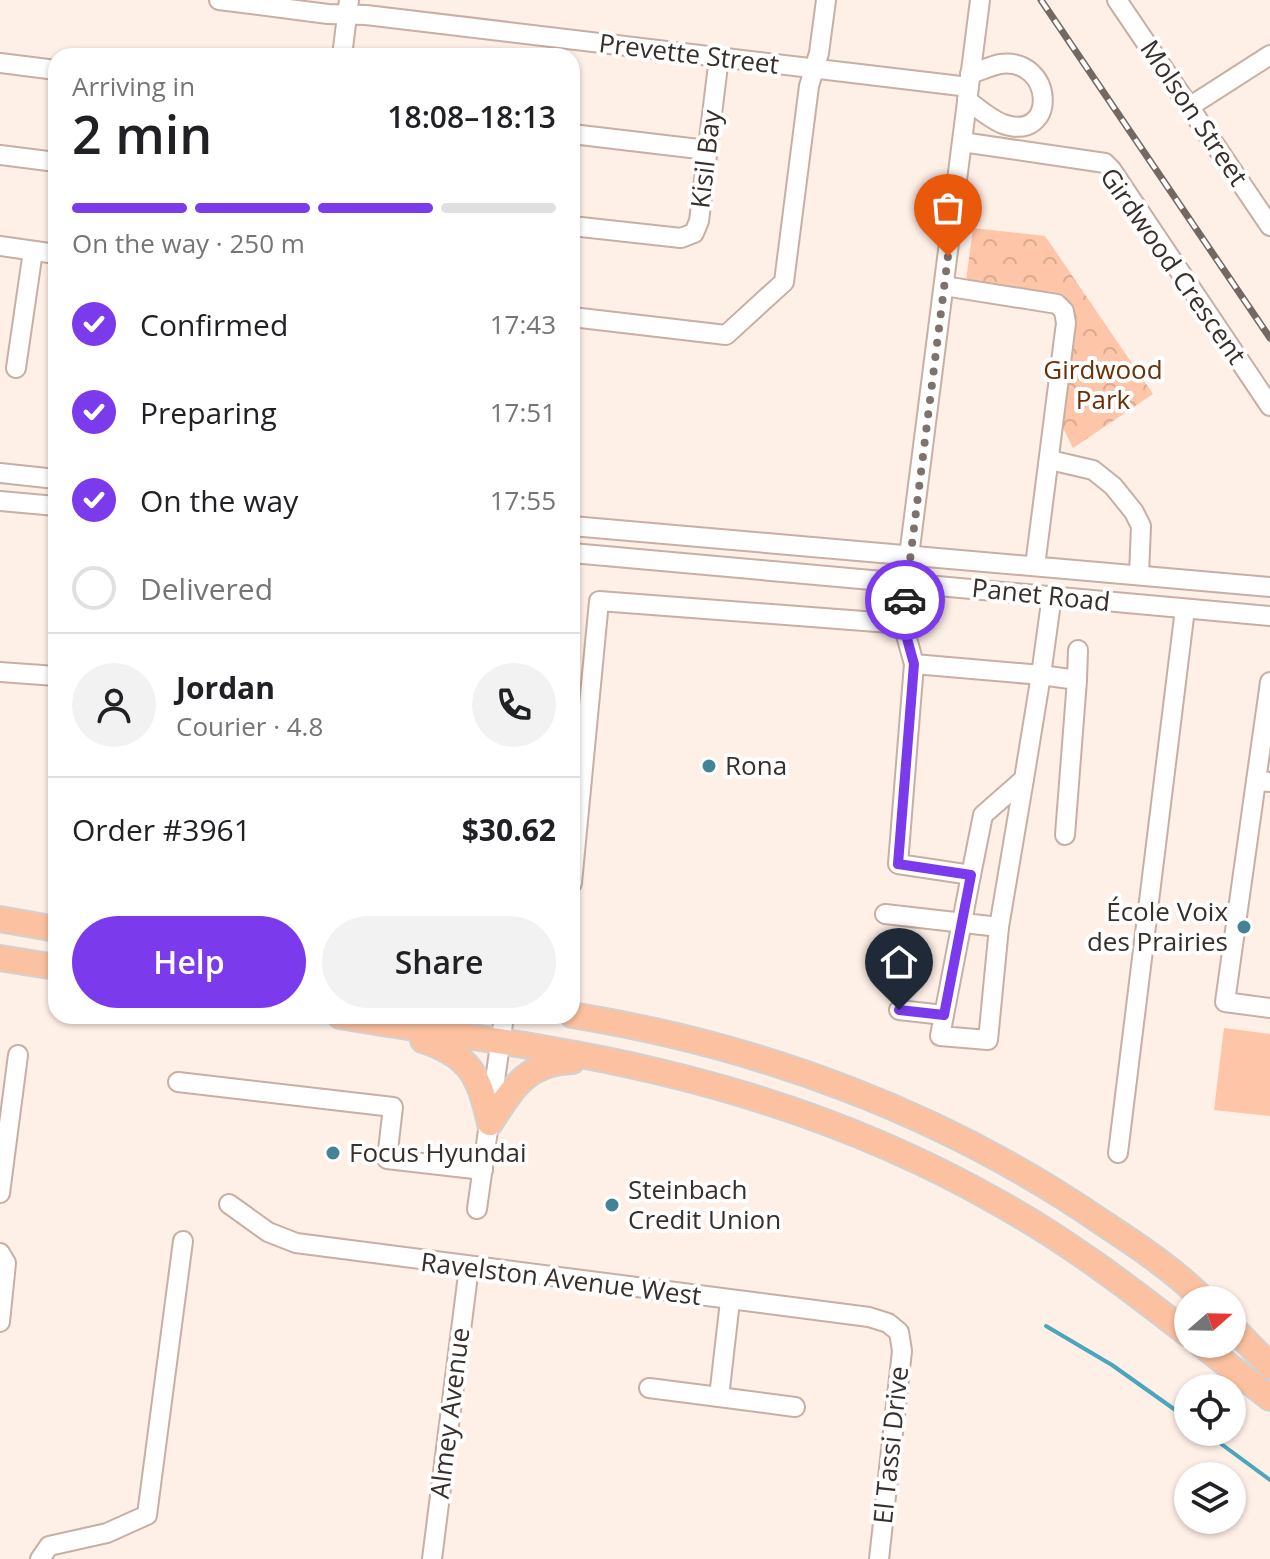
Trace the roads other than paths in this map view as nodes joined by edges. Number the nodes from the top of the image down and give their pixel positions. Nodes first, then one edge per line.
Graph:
1 (219, 0) edge
2 (826, 0) edge
3 (980, 0) edge
4 (1117, 0) edge
5 (348, 7) edge
6 (343, 48) edge
7 (1270, 55) edge
8 (719, 57) junction
9 (0, 63) edge
10 (814, 68) junction
11 (48, 69) edge
12 (969, 87) junction
13 (1189, 107) junction
14 (580, 135) edge
15 (962, 142) junction
16 (707, 150) junction
17 (0, 155) edge
18 (48, 161) edge
19 (1270, 226) edge
20 (580, 227) edge
21 (0, 246) edge
22 (33, 251) junction
23 (48, 253) edge
24 (944, 286) junction
25 (580, 318) edge
26 (16, 368) dead end
27 (1270, 406) edge
28 (1050, 460) junction
29 (0, 473) edge
30 (48, 478) edge
31 (0, 504) edge
32 (48, 505) edge
33 (580, 527) edge
34 (580, 554) edge
35 (909, 556) junction
36 (1035, 566) junction
37 (1139, 575) junction
38 (907, 582) junction
39 (1270, 587) edge
40 (1052, 595) junction
41 (1185, 609) junction
42 (1270, 616) edge
43 (903, 624) junction
44 (1078, 650) dead end
45 (914, 664) junction
46 (0, 672) edge
47 (48, 675) edge
48 (1041, 675) junction
49 (1077, 680) junction
50 (1270, 682) edge
51 (1024, 779) junction
52 (1263, 782) edge
53 (580, 799) edge
54 (1065, 835) dead end
55 (971, 875) junction
56 (885, 914) dead end
57 (2, 919) edge
58 (962, 923) junction
59 (999, 927) junction
60 (48, 928) edge
61 (0, 958) edge
62 (48, 966) edge
63 (580, 1003) edge
64 (1270, 1008) edge
65 (899, 1010) dead end
66 (944, 1015) junction
67 (580, 1017) edge
68 (370, 1024) edge
69 (386, 1024) edge
70 (503, 1024) edge
71 (633, 1028) junction
72 (501, 1043) junction
73 (18, 1055) dead end
74 (598, 1059) junction
75 (178, 1082) dead end
76 (490, 1123) junction
77 (1118, 1153) dead end
78 (483, 1170) junction
79 (0, 1193) edge
80 (229, 1204) dead end
81 (477, 1209) dead end
82 (183, 1241) dead end
83 (0, 1253) edge
84 (469, 1267) junction
85 (1189, 1286) edge
86 (730, 1301) junction
87 (0, 1322) edge
88 (1174, 1324) edge
89 (899, 1332) joint
90 (1246, 1341) edge
91 (1219, 1358) edge
92 (1270, 1366) edge
93 (649, 1388) dead end
94 (719, 1397) junction
95 (1270, 1398) edge
96 (795, 1407) dead end
97 (40, 1559) edge
98 (432, 1559) edge
99 (879, 1559) edge

1 - 5 street, Prevette Street
2 - 10 street
3 - 12 street
4 - 13 street, Molson Street
5 - 6 street
5 - 8 street, Prevette Street
7 - 13 street
8 - 10 street, Prevette Street
8 - 16 street, Kisil Bay
9 - 11 street
10 - 12 street, Prevette Street
10 - 25 street
12 - 15 street
13 - 19 street, Molson Street
14 - 16 street
15 - 24 street
15 - 27 street, Girdwood Crescent
16 - 20 street, Kisil Bay
17 - 18 street
21 - 22 street
22 - 23 street
22 - 26 street
24 - 28 street
24 - 35 street
28 - 36 street
28 - 37 street
29 - 30 street
31 - 32 street
33 - 35 street, Panet Road
34 - 38 street, Panet Road
35 - 36 street, Panet Road
35 - 38 street
36 - 37 street, Panet Road
37 - 39 street, Panet Road
38 - 40 street, Panet Road
38 - 43 street
40 - 41 street, Panet Road
40 - 48 street
41 - 42 street, Panet Road
41 - 77 street
43 - 45 street
43 - 53 street
44 - 49 street
45 - 48 street
45 - 55 street
46 - 47 street
48 - 49 street
48 - 51 street
49 - 54 street
50 - 52 street
51 - 55 street
51 - 59 street
52 - 64 street
55 - 58 street
56 - 58 street
57 - 60 main road
58 - 59 street
58 - 66 street
59 - 66 street
61 - 62 main road
63 - 71 main road
65 - 66 street
67 - 71 main road
68 - 76 main road
69 - 72 main road
70 - 72 street
71 - 85 main road
72 - 74 main road
72 - 76 street
73 - 79 street
74 - 76 main road
74 - 88 main road
75 - 78 street
76 - 78 street
78 - 81 street
80 - 84 street, Ravelston Avenue West
82 - 97 street
83 - 87 street
84 - 86 street, Ravelston Avenue West
84 - 98 street, Almey Avenue
86 - 89 street, Ravelston Avenue West
86 - 94 street
89 - 99 street, El Tassi Drive
90 - 92 main road
91 - 95 main road
93 - 94 street
94 - 96 street

